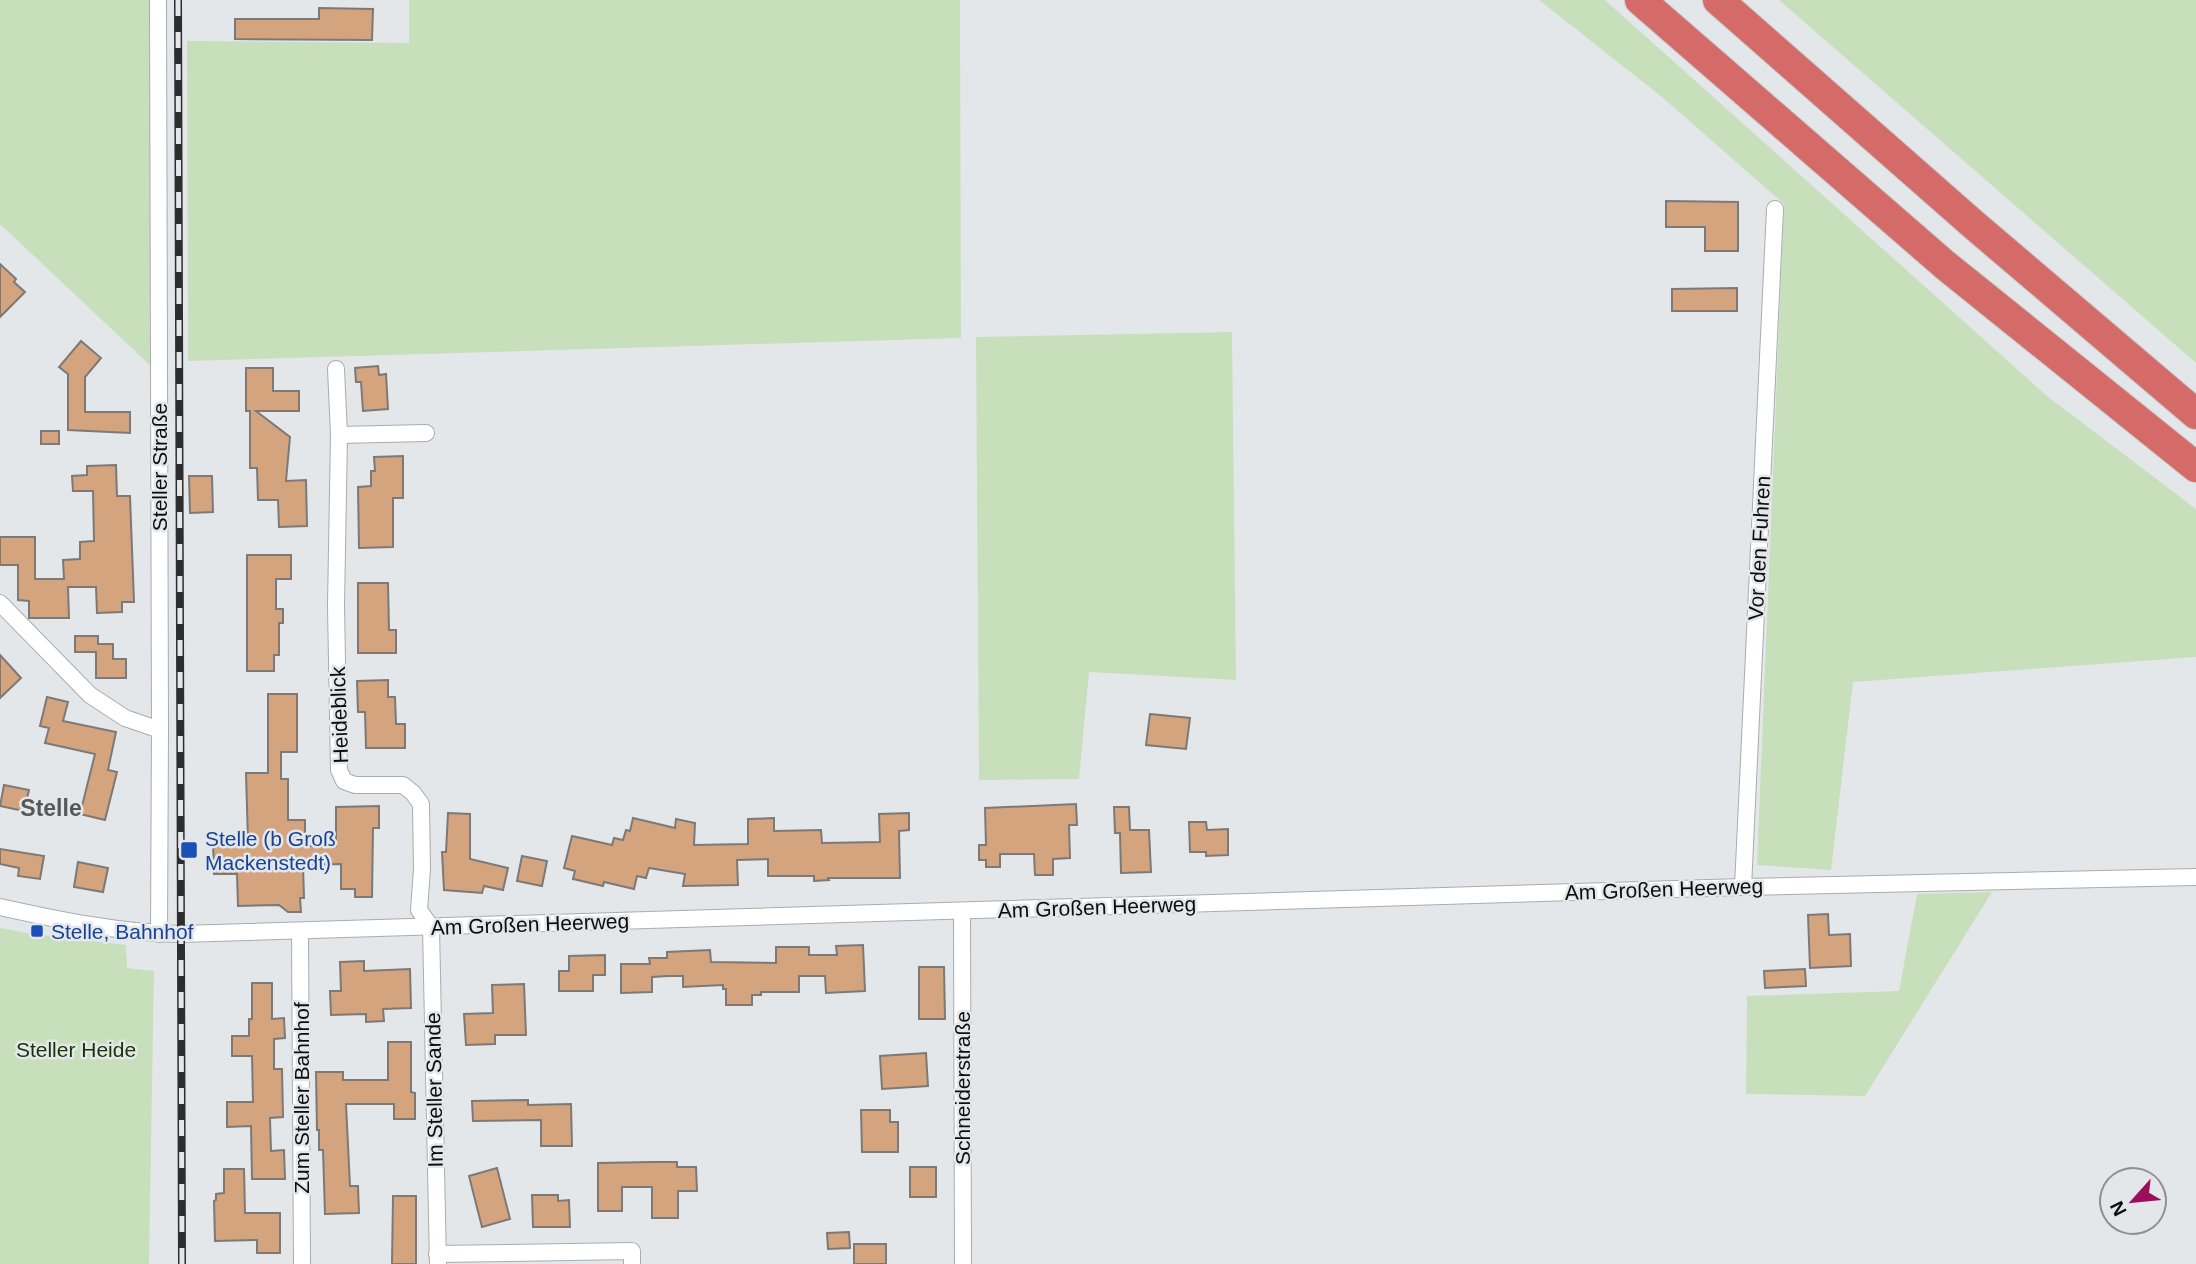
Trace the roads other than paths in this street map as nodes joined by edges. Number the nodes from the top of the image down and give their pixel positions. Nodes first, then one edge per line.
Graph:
1 (158, 0) edge
2 (1640, 0) edge
3 (1718, 0) edge
4 (1774, 209) dead end
5 (336, 369) dead end
6 (2196, 414) edge
7 (426, 433) dead end
8 (340, 435) junction
9 (2196, 467) edge
10 (0, 603) edge
11 (160, 730) junction
12 (2196, 877) edge
13 (1743, 887) junction
14 (0, 907) edge
15 (962, 911) junction
16 (431, 927) junction
17 (300, 931) junction
18 (159, 934) junction
19 (437, 1259) edge
20 (302, 1264) edge
21 (632, 1264) edge
22 (963, 1264) edge

1 - 11 street, Steller Straße
2 - 9 highway
3 - 6 highway
4 - 13 street, Vor den Fuhren
5 - 8 street, Heideblick
7 - 8 street
8 - 16 street, Heideblick
10 - 11 street
11 - 18 street, Steller Straße
12 - 13 street, Am Großen Heerweg
13 - 15 street, Am Großen Heerweg
14 - 18 street, Am Großen Heerweg
15 - 16 street, Am Großen Heerweg
15 - 22 street, Schneiderstraße
16 - 17 street, Am Großen Heerweg
16 - 19 street, Im Steller Sande
17 - 18 street, Am Großen Heerweg
17 - 20 street, Zum Steller Bahnhof
19 - 21 street, Im Steller Sande

